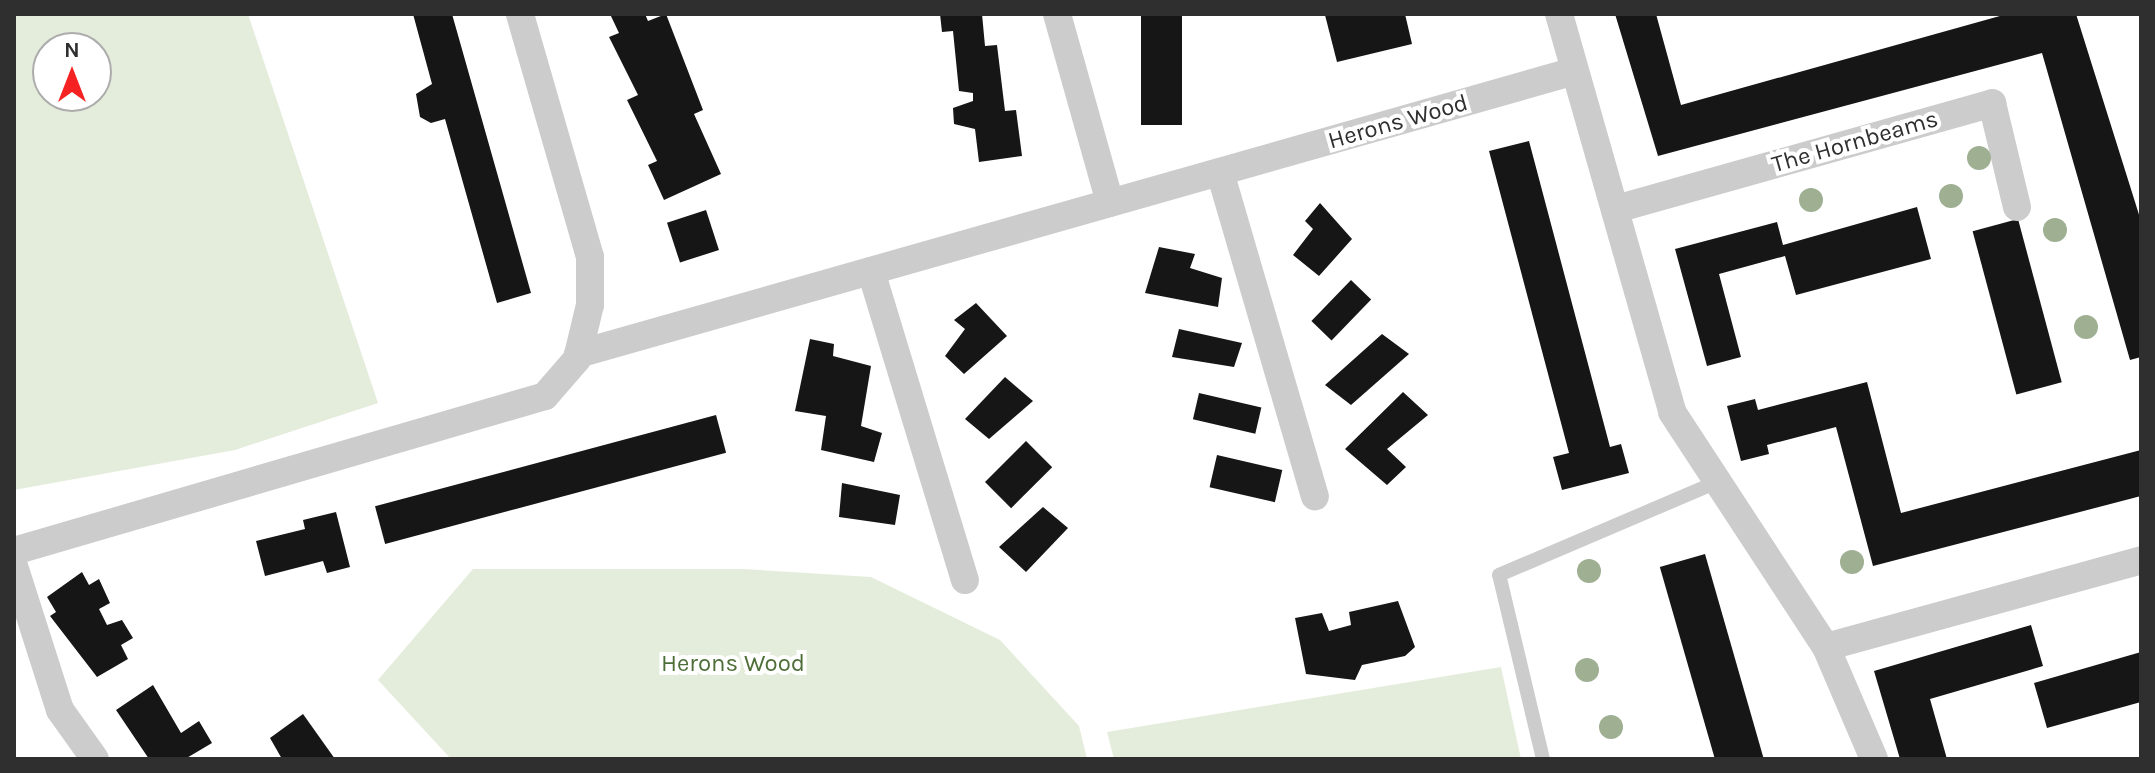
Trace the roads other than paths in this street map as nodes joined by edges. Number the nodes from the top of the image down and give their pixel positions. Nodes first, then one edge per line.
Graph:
1 (520, 14) edge
2 (1057, 14) edge
3 (1559, 14) edge
4 (1575, 71) junction
5 (1220, 172) junction
6 (1110, 203) junction
7 (2017, 207) dead end
8 (1616, 209) junction
9 (871, 271) junction
10 (578, 354) junction
11 (1715, 483) junction
12 (1315, 496) dead end
13 (14, 551) edge
14 (2141, 560) edge
15 (14, 566) edge
16 (965, 580) dead end
17 (1826, 647) junction
18 (95, 759) edge
19 (1543, 759) edge
20 (1874, 759) edge

1 - 10 street
2 - 6 street
3 - 4 street
4 - 5 street, Herons Wood
4 - 8 street
5 - 6 street, Herons Wood
5 - 12 street
6 - 9 street, Herons Wood
7 - 8 street, The Hornbeams
8 - 11 street
9 - 10 street, Herons Wood
9 - 16 street
10 - 13 street
11 - 17 street
11 - 19 lane
14 - 17 street
15 - 18 street
17 - 20 street

